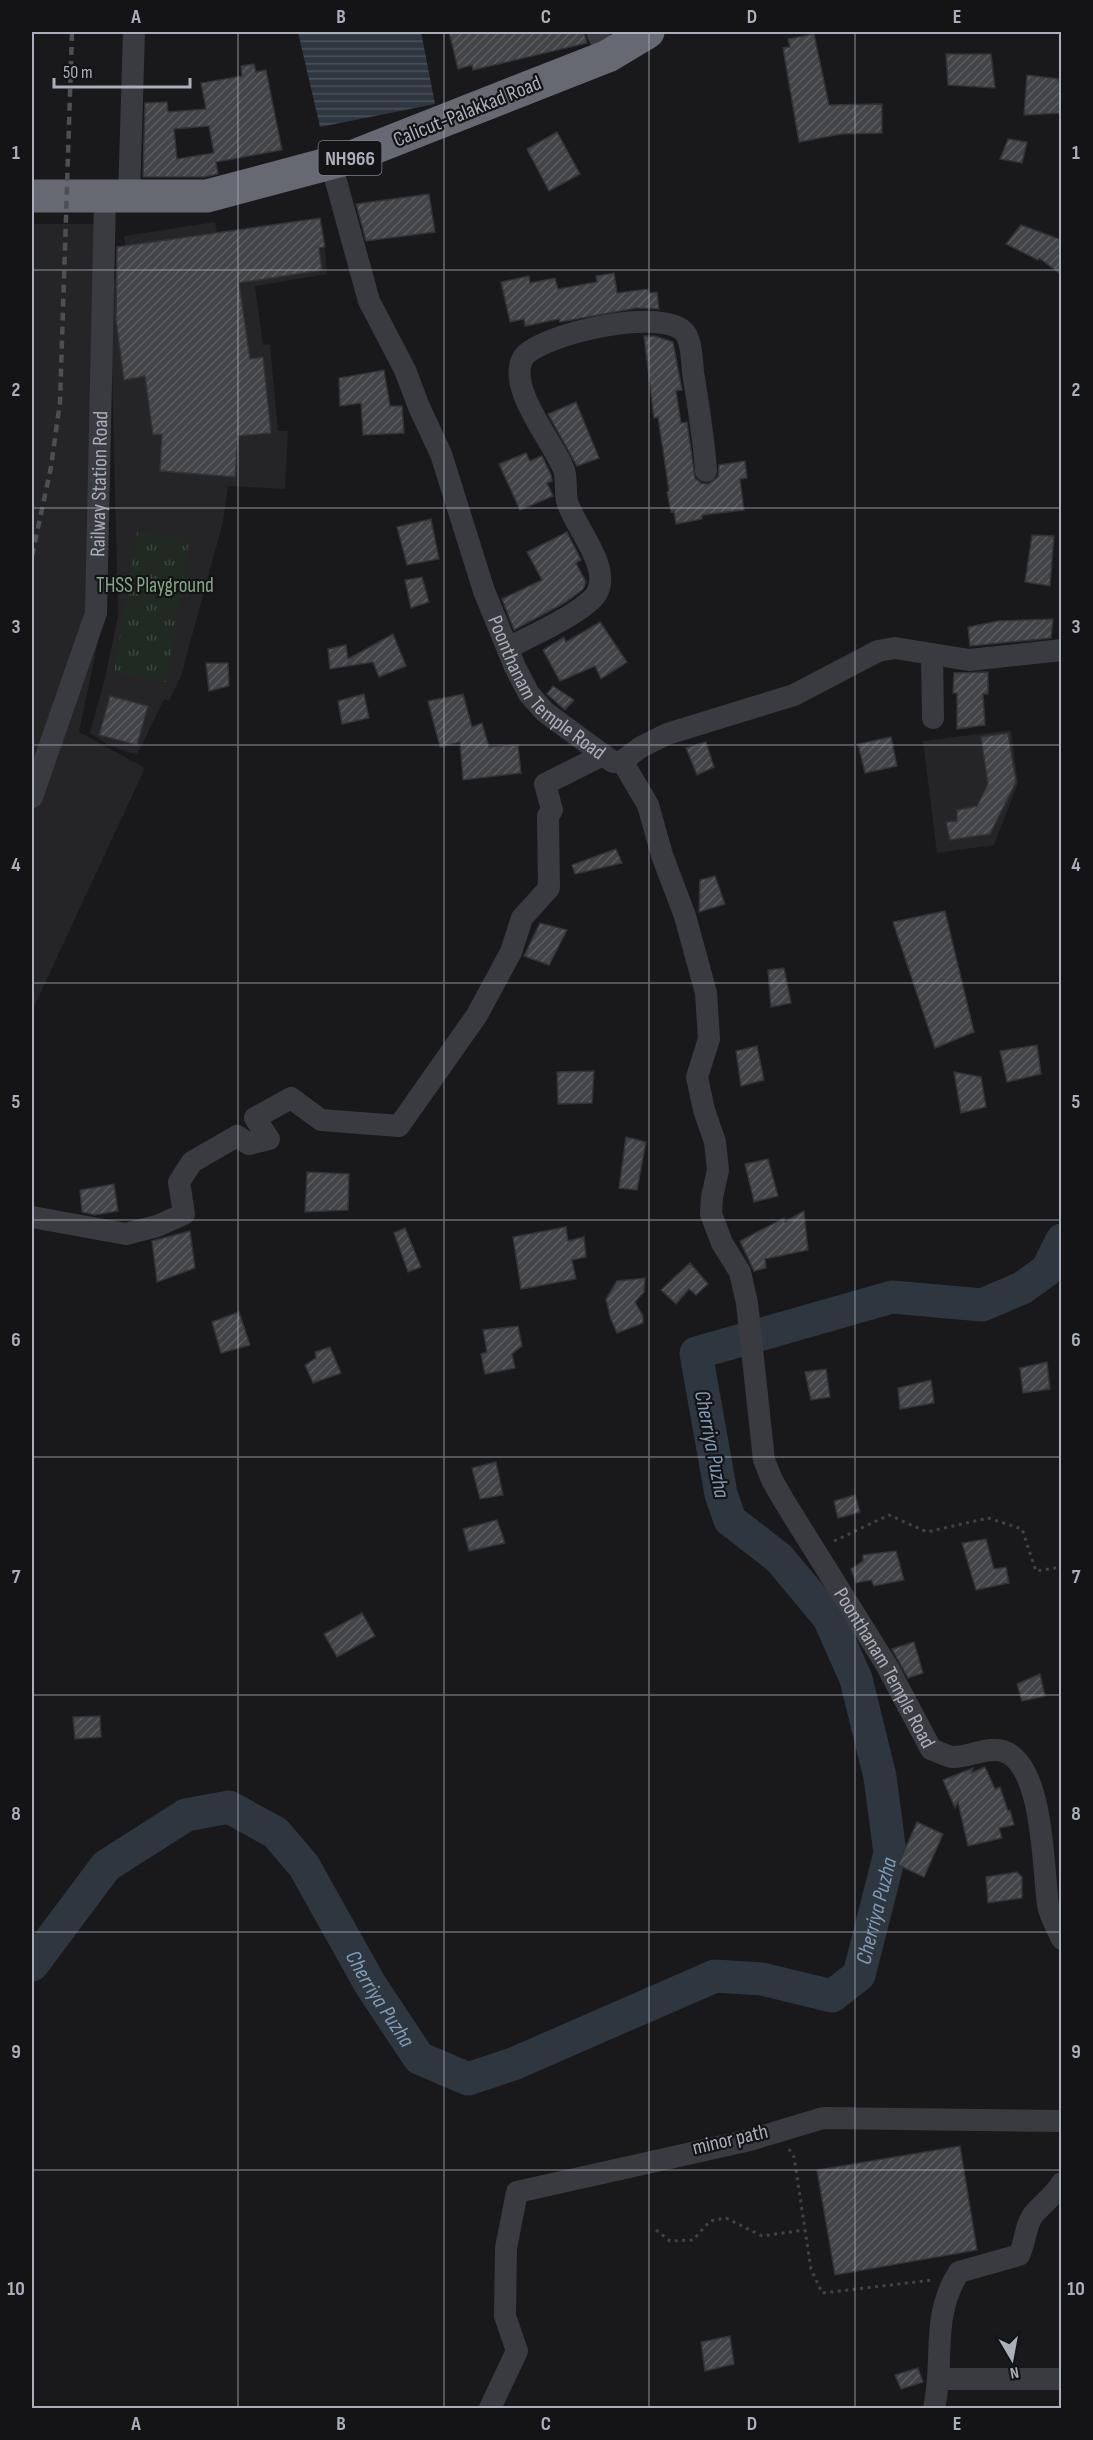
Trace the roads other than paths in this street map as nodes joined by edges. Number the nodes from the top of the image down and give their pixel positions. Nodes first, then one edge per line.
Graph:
1 (134, 32) edge
2 (648, 32) edge
3 (602, 44) edge
4 (331, 163) junction
5 (32, 196) edge
6 (117, 196) junction
7 (706, 471) dead end
8 (508, 648) junction
9 (1062, 650) edge
10 (932, 654) junction
11 (933, 718) dead end
12 (612, 758) junction
13 (32, 797) edge
14 (32, 1217) edge
15 (1062, 1939) edge
16 (1062, 2121) edge
17 (1062, 2183) edge
18 (939, 2379) junction
19 (1062, 2379) edge
20 (490, 2409) edge
21 (934, 2409) edge

1 - 6 street, Railway Station Road
2 - 3 highway, Calicut-Palakkad Road / NH966
3 - 4 highway, Calicut-Palakkad Road / NH966
4 - 6 highway, Calicut-Palakkad Road / NH966
4 - 8 street, Poonthanam Temple Road
5 - 6 highway, Calicut-Palakkad Road / NH966
6 - 13 street, Railway Station Road
7 - 8 street
8 - 12 street, Poonthanam Temple Road
9 - 10 street
10 - 11 street
10 - 12 street
12 - 14 street
12 - 15 street, Poonthanam Temple Road
16 - 20 street
17 - 18 street
18 - 19 street
18 - 21 street

